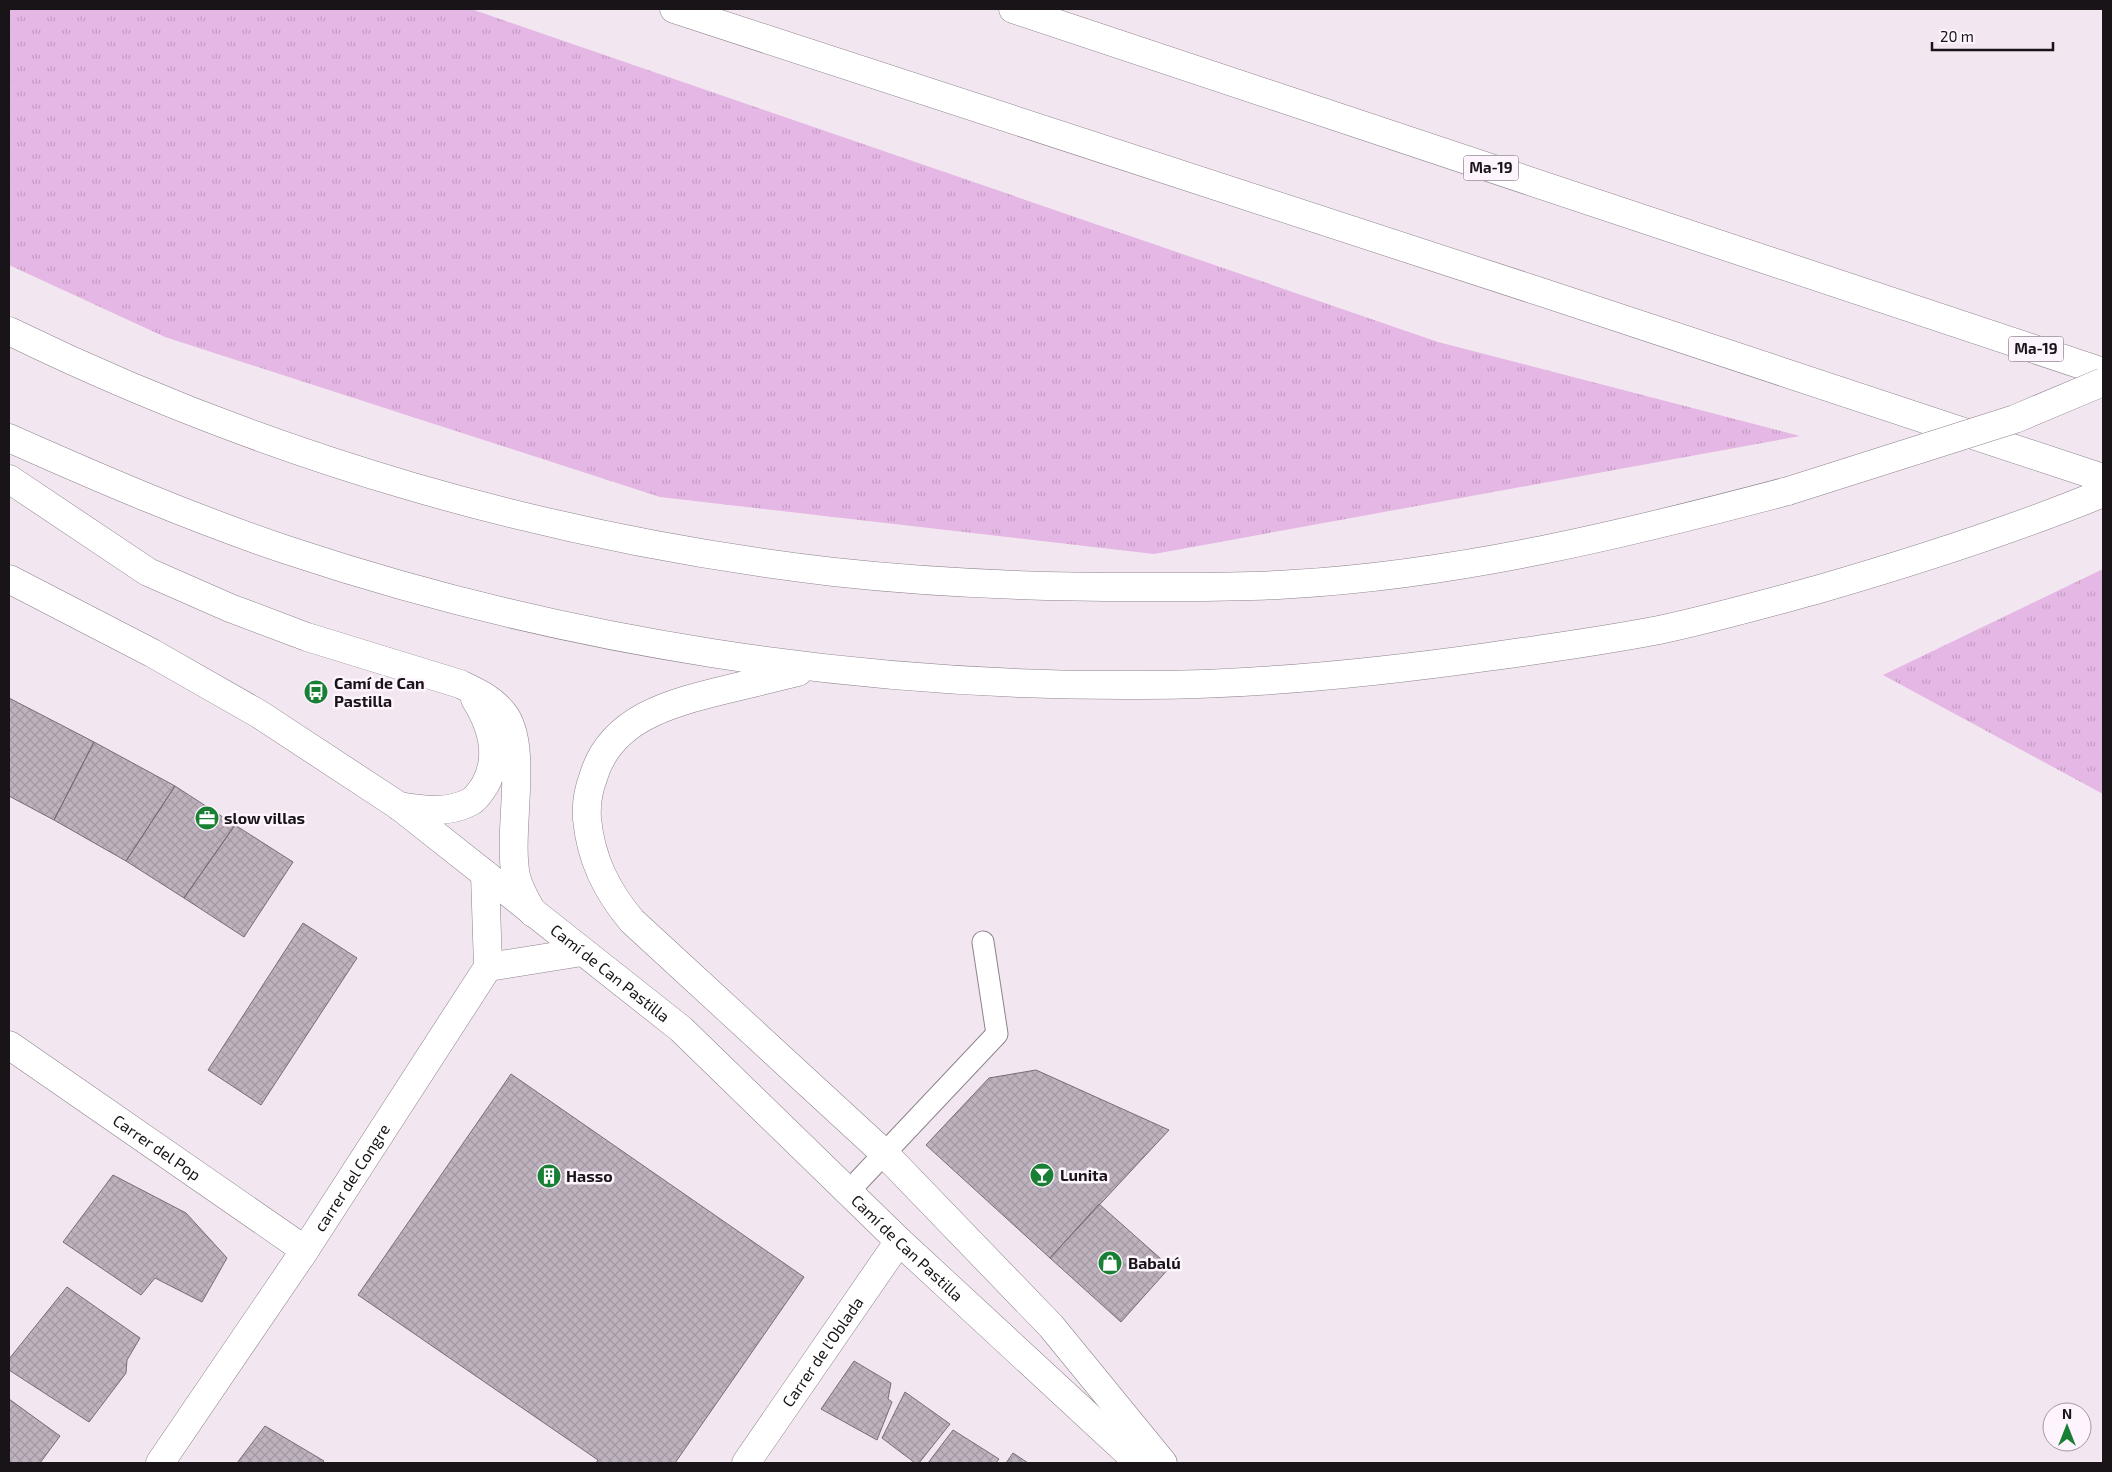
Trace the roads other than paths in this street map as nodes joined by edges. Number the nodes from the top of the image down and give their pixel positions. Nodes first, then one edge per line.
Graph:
1 (674, 9) edge
2 (1013, 9) edge
3 (9, 331) edge
4 (2103, 372) edge
5 (2103, 382) edge
6 (9, 438) edge
7 (9, 478) edge
8 (2103, 478) edge
9 (2103, 493) edge
10 (9, 579) edge
11 (812, 668) junction
12 (460, 684) junction
13 (399, 806) junction
14 (485, 874) junction
15 (533, 913) junction
16 (983, 942) dead end
17 (582, 952) junction
18 (488, 967) junction
19 (9, 1045) edge
20 (884, 1153) junction
21 (848, 1192) junction
22 (898, 1241) junction
23 (305, 1250) junction
24 (160, 1463) edge
25 (746, 1463) edge
26 (1139, 1463) edge
27 (1163, 1463) edge

1 - 8 main road
2 - 4 main road, Ma-19
3 - 5 main road, bridge
6 - 11 main road
7 - 12 main road
9 - 11 main road
10 - 13 main road, Camí de Can Pastilla
11 - 20 main road
12 - 13 main road
12 - 15 main road
13 - 14 main road, Camí de Can Pastilla
14 - 15 main road, Camí de Can Pastilla
14 - 18 main road
15 - 17 main road, Camí de Can Pastilla
16 - 20 lane
17 - 18 main road
17 - 21 main road, Camí de Can Pastilla
18 - 23 main road, carrer del Congre
19 - 23 main road, Carrer del Pop
20 - 21 lane
20 - 27 main road
21 - 22 main road, Camí de Can Pastilla
22 - 25 main road, Carrer de l'Oblada
22 - 26 main road, Camí de Can Pastilla
23 - 24 main road, carrer del Congre

